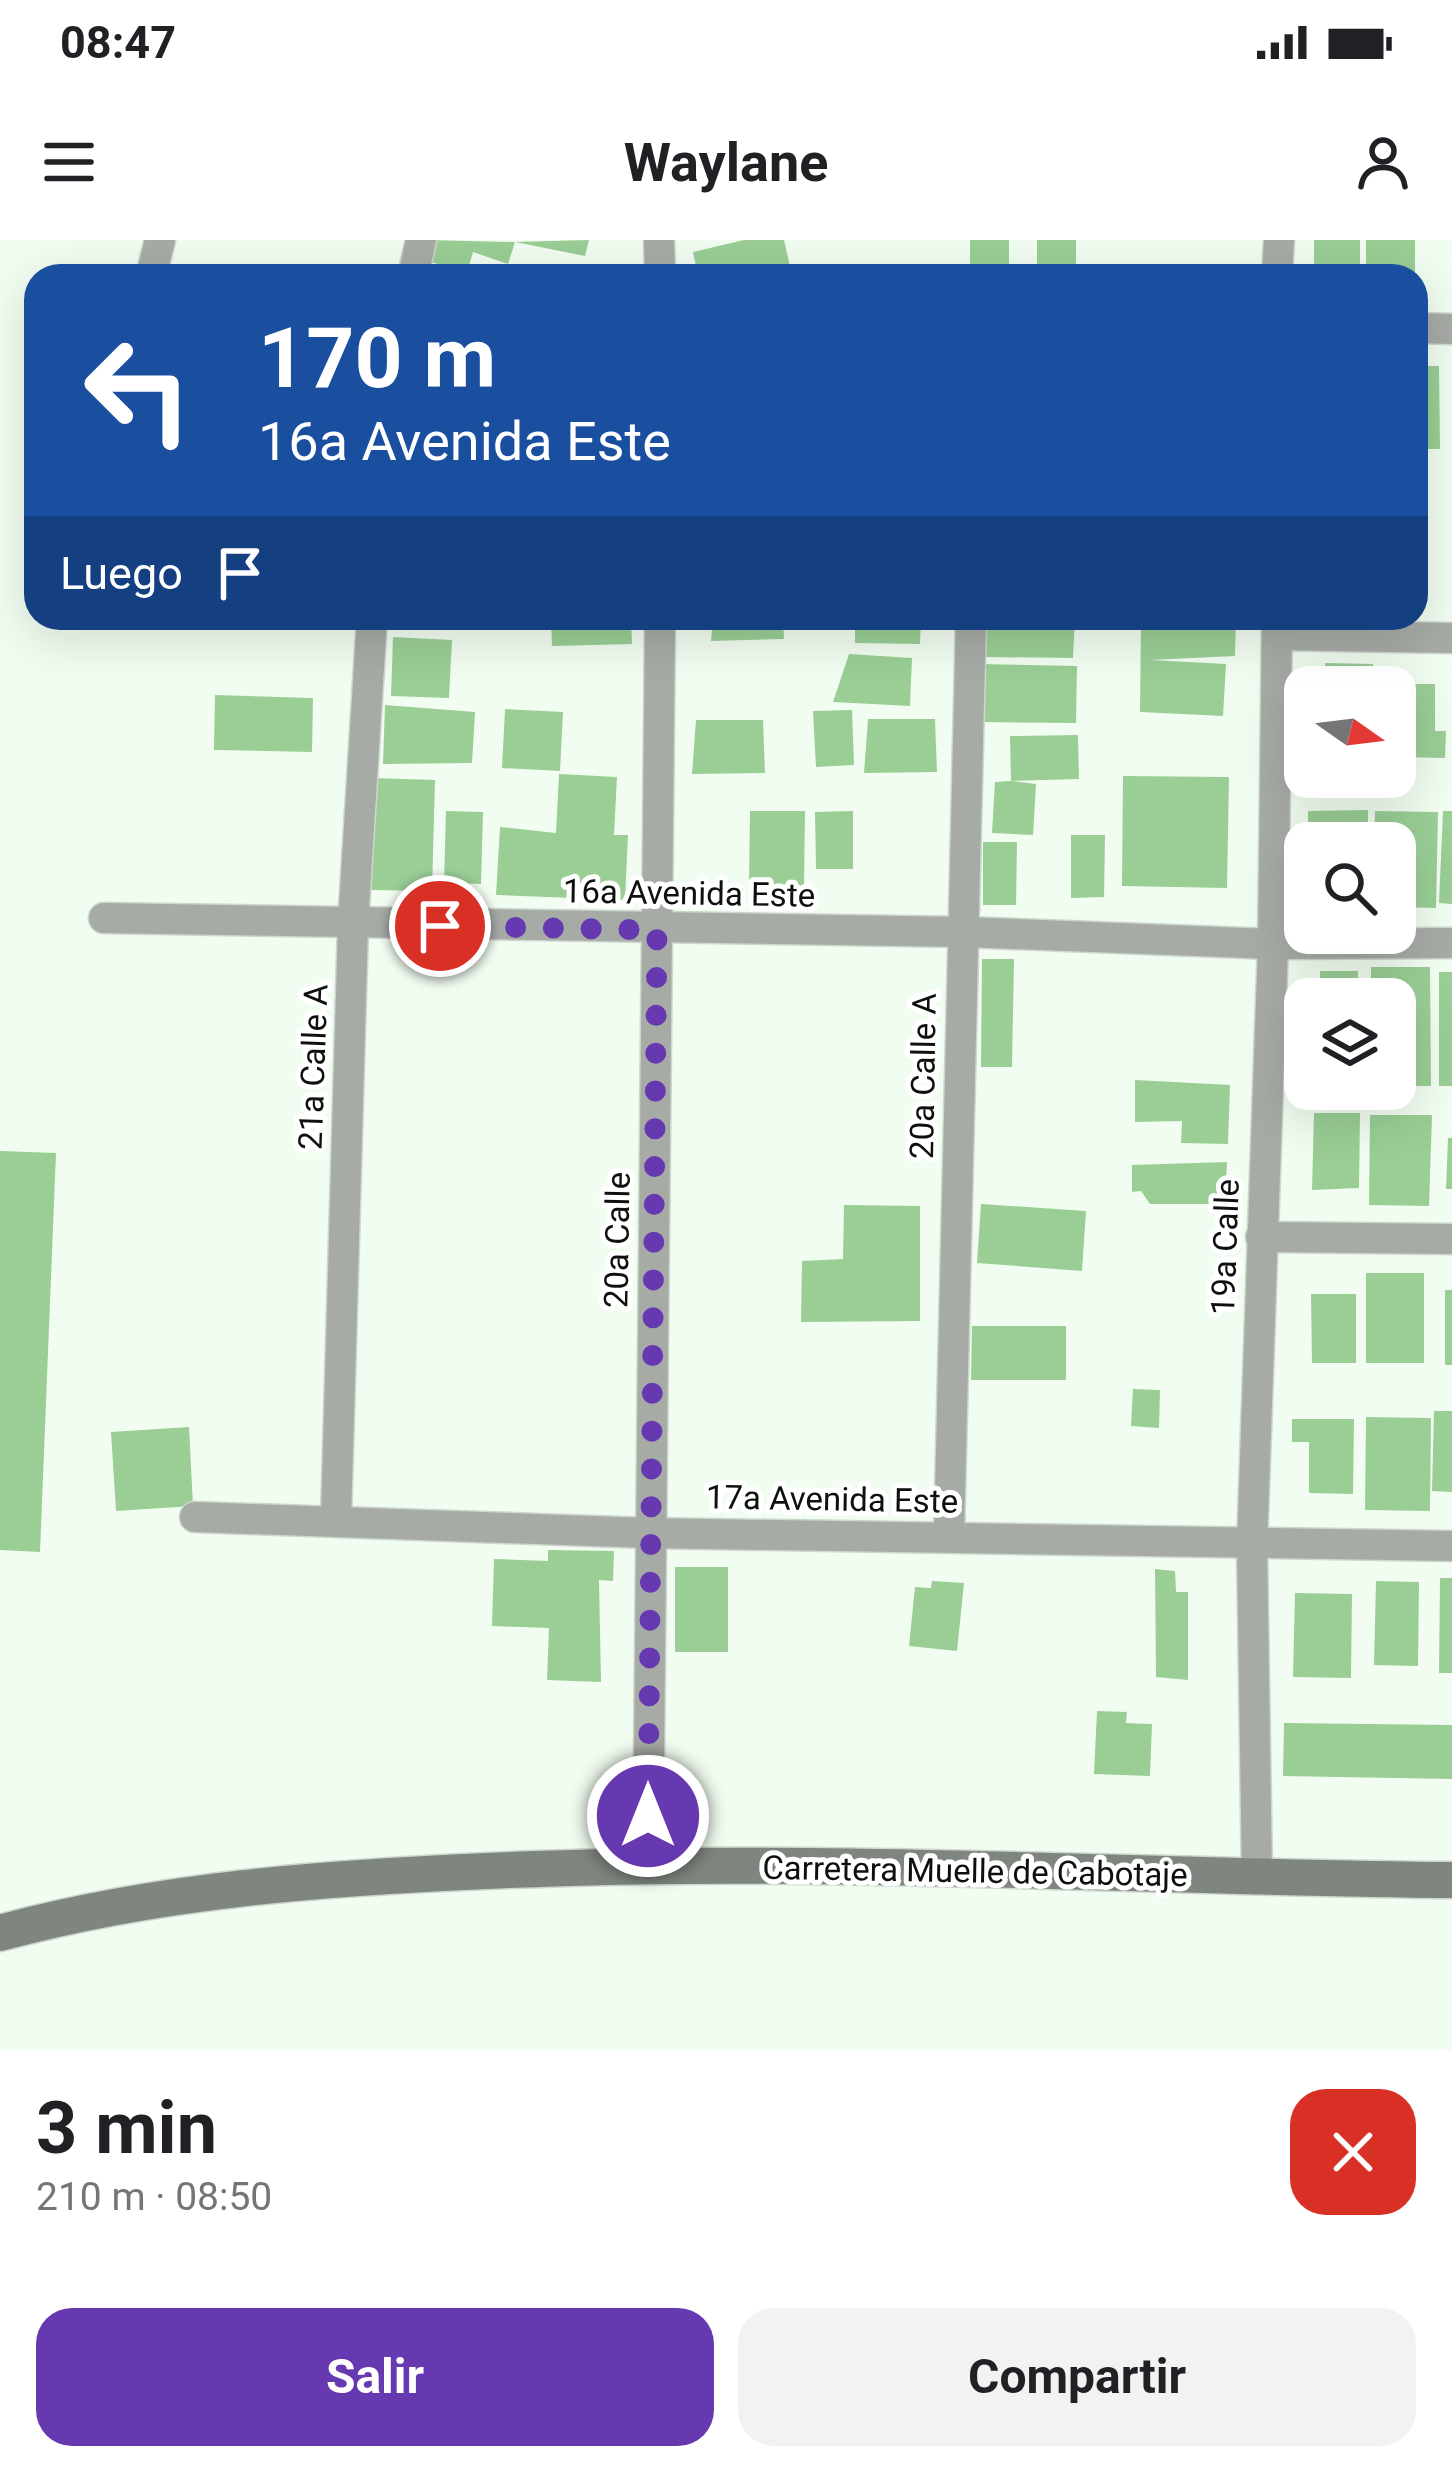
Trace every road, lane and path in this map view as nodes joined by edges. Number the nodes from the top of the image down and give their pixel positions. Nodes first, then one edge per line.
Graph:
1 (370, 630) edge
2 (659, 630) edge
3 (970, 630) edge
4 (1277, 630) edge
5 (1325, 630) edge
6 (1452, 638) edge
7 (104, 918) dead end
8 (353, 925) junction
9 (657, 930) junction
10 (963, 932) junction
11 (1452, 943) edge
12 (1273, 944) junction
13 (1261, 1237) junction
14 (1452, 1239) edge
15 (194, 1517) dead end
16 (336, 1518) junction
17 (649, 1533) junction
18 (949, 1536) junction
19 (1252, 1546) junction
20 (1452, 1546) edge
21 (648, 1863) junction
22 (1257, 1878) junction
23 (1452, 1880) edge
24 (0, 1933) edge

1 - 8 street, 21a Calle A
2 - 9 street, 20a Calle
3 - 10 street, 20a Calle A
4 - 12 street, 19a Calle
5 - 6 street
7 - 8 street, 16a Avenida Este
8 - 9 street, 16a Avenida Este
8 - 16 street, 21a Calle A
9 - 10 street, 16a Avenida Este
9 - 17 street, 20a Calle
10 - 12 street, 16a Avenida Este
10 - 18 street, 20a Calle A
11 - 12 street, 16a Avenida Este
12 - 13 street, 19a Calle
13 - 14 street
13 - 19 street, 19a Calle
15 - 16 street, 17a Avenida Este
16 - 17 street, 17a Avenida Este
17 - 18 street, 17a Avenida Este
17 - 21 street, 20a Calle
18 - 19 street, 17a Avenida Este
19 - 20 street, 17a Avenida Este
19 - 22 street, 19a Calle
21 - 22 main road, Carretera Muelle de Cabotaje
21 - 24 main road, Carretera Muelle de Cabotaje
22 - 23 main road, Carretera Muelle de Cabotaje

